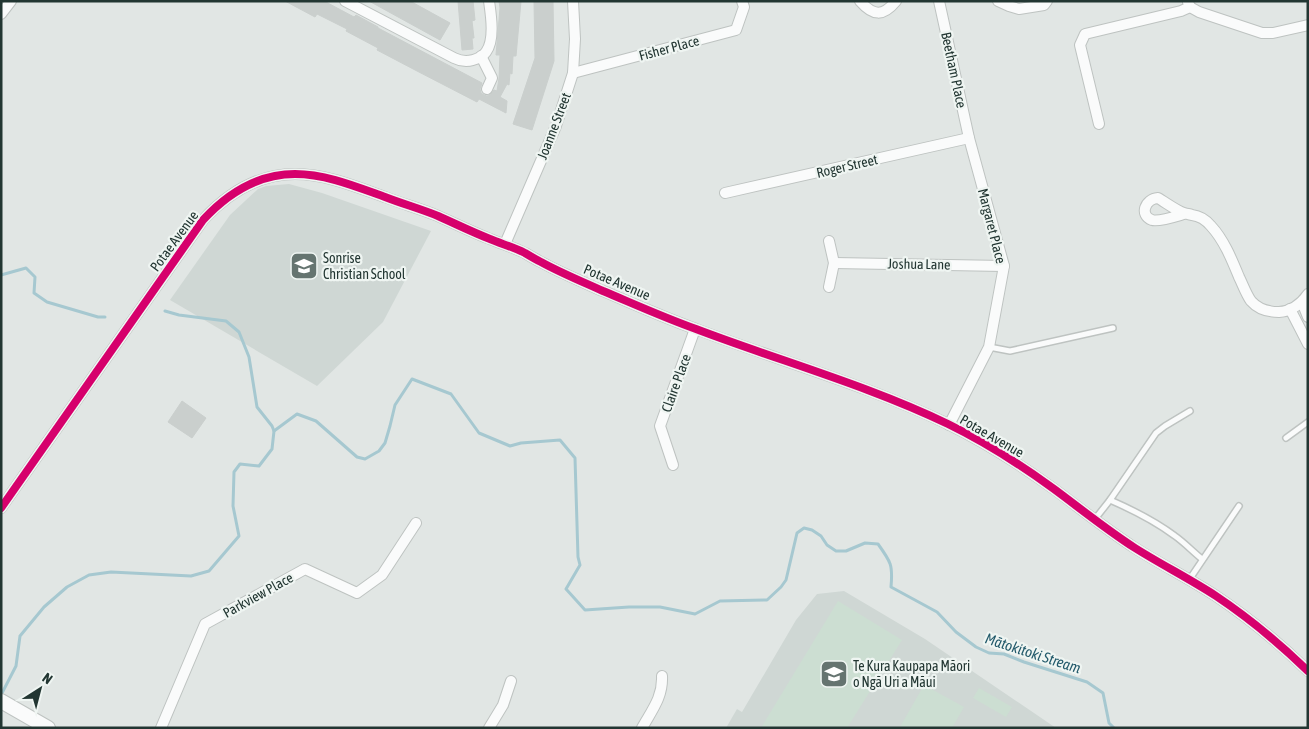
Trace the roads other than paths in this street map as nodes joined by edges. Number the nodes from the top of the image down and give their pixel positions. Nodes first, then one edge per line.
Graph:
1 (11, 1) edge
2 (345, 1) edge
3 (489, 1) edge
4 (573, 1) edge
5 (742, 1) edge
6 (860, 1) edge
7 (896, 1) edge
8 (939, 1) edge
9 (998, 1) edge
10 (1047, 1) edge
11 (1189, 4) edge
12 (1, 14) edge
13 (1308, 26) edge
14 (481, 56) junction
15 (573, 73) junction
16 (487, 89) dead end
17 (1099, 124) dead end
18 (969, 138) junction
19 (724, 193) dead end
20 (1184, 214) dead end
21 (829, 241) dead end
22 (505, 244) junction
23 (834, 263) junction
24 (1004, 266) junction
25 (829, 286) dead end
26 (1305, 298) edge
27 (1290, 309) junction
28 (1308, 317) edge
29 (1113, 328) dead end
30 (694, 329) junction
31 (1308, 344) edge
32 (989, 347) junction
33 (1190, 411) dead end
34 (1308, 422) edge
35 (948, 425) junction
36 (1286, 438) dead end
37 (674, 465) dead end
38 (1110, 500) junction
39 (1239, 506) dead end
40 (1, 508) edge
41 (1095, 519) junction
42 (416, 523) dead end
43 (1202, 559) junction
44 (1189, 580) junction
45 (1308, 671) edge
46 (662, 676) dead end
47 (511, 681) dead end
48 (7, 705) edge
49 (48, 728) edge
50 (161, 728) edge
51 (488, 728) edge
52 (642, 728) edge

1 - 12 street
2 - 14 street
3 - 14 street
4 - 15 street, Joanne Street
5 - 15 street, Fisher Place
6 - 7 street
8 - 18 street, Beetham Place
9 - 10 street
11 - 13 street
11 - 17 street
14 - 16 street
15 - 22 street, Joanne Street
18 - 19 street, Roger Street
18 - 24 street, Margaret Place
20 - 27 street
21 - 23 street
22 - 30 street, Potae Avenue
22 - 40 street, Potae Avenue
23 - 24 street, Joshua Lane
23 - 25 street
24 - 32 street, Margaret Place
26 - 27 street
26 - 28 street
27 - 31 street
29 - 32 lane
30 - 35 street, Potae Avenue
30 - 37 street, Claire Place
32 - 35 street, Margaret Place
33 - 38 lane
34 - 36 lane
35 - 41 street, Potae Avenue
38 - 41 lane
38 - 43 lane
39 - 43 lane
41 - 44 street, Potae Avenue
42 - 50 street, Parkview Place
43 - 44 lane
44 - 45 street, Potae Avenue
46 - 52 street
47 - 51 street
48 - 49 street

